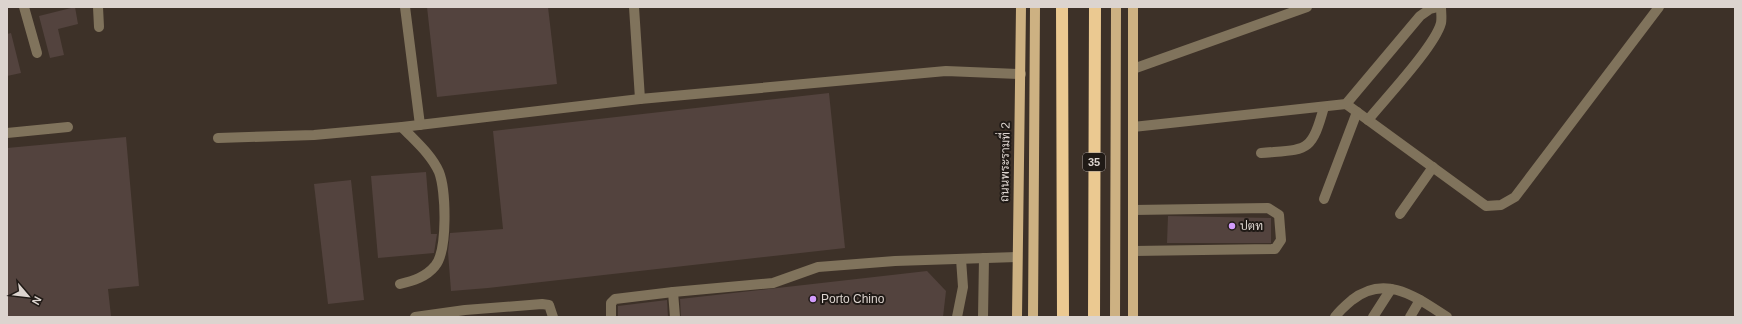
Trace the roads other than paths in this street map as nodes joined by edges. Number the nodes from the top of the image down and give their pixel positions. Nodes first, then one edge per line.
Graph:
1 (24, 7) edge
2 (98, 7) edge
3 (405, 7) edge
4 (634, 7) edge
5 (1021, 7) edge
6 (1035, 7) edge
7 (1062, 7) edge
8 (1095, 7) edge
9 (1116, 7) edge
10 (1133, 7) edge
11 (1307, 7) edge
12 (1439, 7) edge
13 (1659, 7) edge
14 (99, 27) dead end
15 (37, 53) dead end
16 (1133, 69) junction
17 (1021, 74) junction
18 (640, 99) junction
19 (1346, 104) junction
20 (1324, 107) junction
21 (1357, 112) junction
22 (1368, 120) junction
23 (420, 125) junction
24 (68, 127) dead end
25 (402, 127) junction
26 (1133, 127) junction
27 (7, 133) edge
28 (218, 138) dead end
29 (1261, 153) dead end
30 (1433, 167) junction
31 (1324, 199) dead end
32 (1133, 210) junction
33 (1400, 214) dead end
34 (1133, 251) junction
35 (1017, 257) junction
36 (984, 258) junction
37 (961, 259) junction
38 (400, 284) dead end
39 (1391, 289) junction
40 (673, 292) junction
41 (1420, 300) junction
42 (466, 314) edge
43 (416, 317) edge
44 (552, 317) edge
45 (610, 317) edge
46 (675, 317) edge
47 (957, 317) edge
48 (983, 317) edge
49 (1016, 317) edge
50 (1033, 317) edge
51 (1062, 317) edge
52 (1094, 317) edge
53 (1115, 317) edge
54 (1133, 317) edge
55 (1335, 317) edge
56 (1373, 317) edge
57 (1410, 317) edge
58 (1447, 317) edge

1 - 15 street
2 - 14 street
3 - 23 street
4 - 18 street
5 - 17 main road, ถนนพระรามที่ 2
6 - 50 main road
7 - 51 highway
8 - 52 highway, 35
9 - 53 main road
10 - 16 main road
11 - 16 street
12 - 19 street
12 - 22 street
13 - 30 street
16 - 26 main road
17 - 18 street
17 - 35 main road, ถนนพระรามที่ 2
18 - 23 street
19 - 20 street
19 - 21 street
20 - 26 street
20 - 29 street
21 - 22 street
21 - 31 street
22 - 30 street
23 - 25 street
24 - 27 street
25 - 28 street
25 - 38 street
26 - 32 main road
30 - 33 street
32 - 34 main road
32 - 34 street
34 - 54 main road
35 - 36 street
35 - 49 main road, ถนนพระรามที่ 2
36 - 37 street
36 - 48 street
37 - 40 street
37 - 47 street
39 - 41 street
39 - 55 street
39 - 56 street
40 - 45 street
40 - 46 street
41 - 57 street
41 - 58 street
42 - 43 street
42 - 44 street

